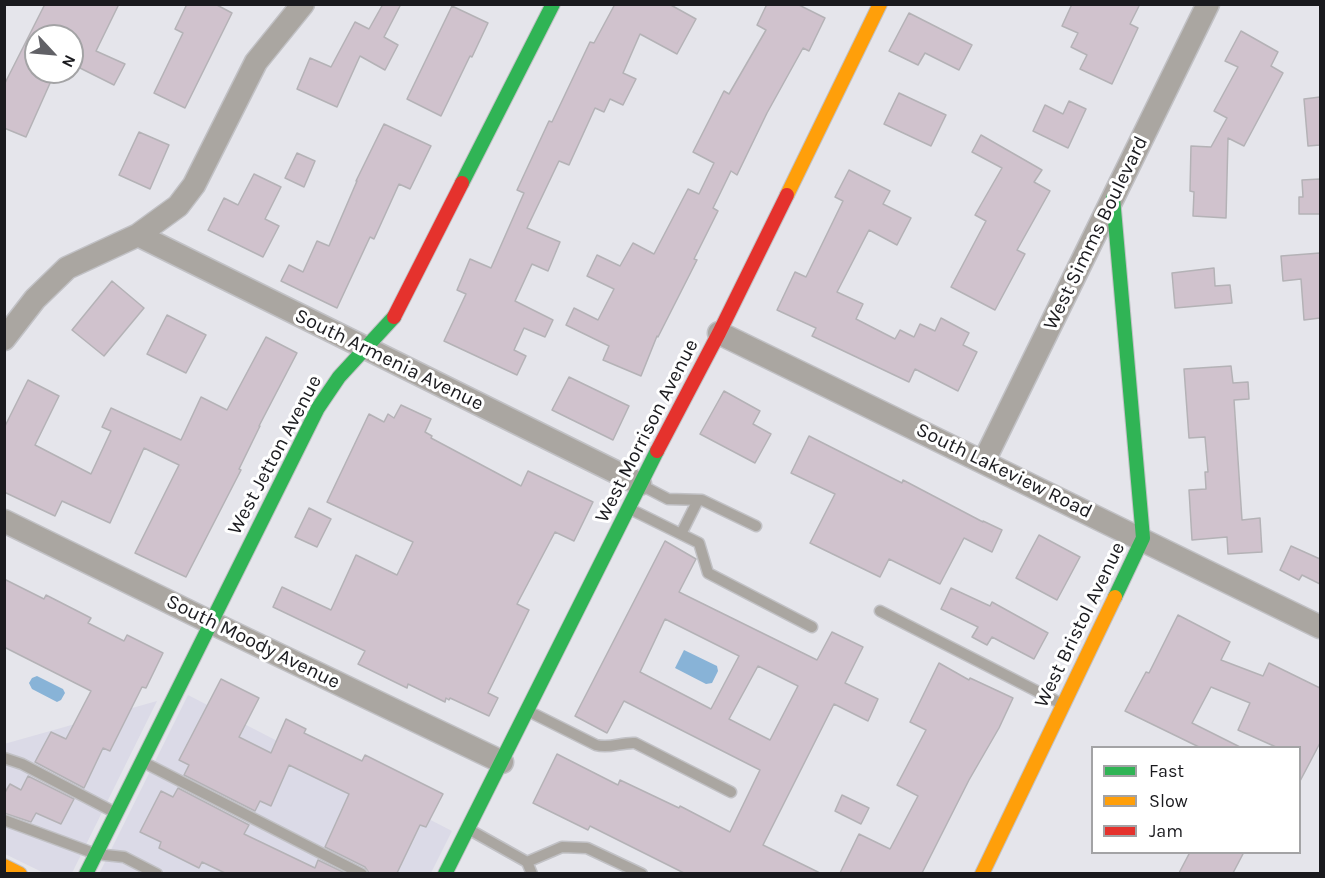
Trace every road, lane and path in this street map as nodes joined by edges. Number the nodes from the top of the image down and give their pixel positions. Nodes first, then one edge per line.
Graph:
1 (303, 4) edge
2 (553, 4) edge
3 (880, 4) edge
4 (1208, 4) edge
5 (1113, 198) junction
6 (138, 235) junction
7 (719, 333) junction
8 (4, 339) edge
9 (365, 349) junction
10 (984, 461) junction
11 (640, 484) junction
12 (698, 500) junction
13 (628, 508) junction
14 (4, 521) edge
15 (756, 526) dead end
16 (681, 534) junction
17 (1143, 538) junction
18 (880, 611) dead end
19 (210, 622) junction
20 (812, 627) dead end
21 (1320, 627) edge
22 (1063, 704) junction
23 (527, 710) junction
24 (4, 758) edge
25 (141, 761) junction
26 (502, 762) junction
27 (731, 792) dead end
28 (116, 813) junction
29 (4, 820) edge
30 (467, 829) junction
31 (96, 854) junction
32 (527, 862) junction
33 (4, 866) edge
34 (20, 873) edge
35 (86, 873) edge
36 (157, 873) edge
37 (362, 873) edge
38 (444, 873) edge
39 (532, 873) edge
40 (642, 873) edge
41 (982, 873) edge

1 - 6 street
2 - 9 street, West Jetton Avenue
3 - 7 street, West Morrison Avenue
4 - 5 street, West Simms Boulevard
5 - 10 street, West Simms Boulevard
5 - 17 street, West Bristol Avenue
6 - 8 street
6 - 9 street, South Armenia Avenue
7 - 10 street, South Lakeview Road
7 - 11 street, West Morrison Avenue
9 - 11 street, South Armenia Avenue
9 - 19 street, West Jetton Avenue
10 - 17 street, South Lakeview Road
11 - 12 lane
11 - 13 street, West Morrison Avenue
12 - 15 lane
12 - 16 lane
13 - 16 lane
13 - 23 street, West Morrison Avenue
14 - 19 street, South Moody Avenue
16 - 20 lane
17 - 21 street, South Lakeview Road
17 - 22 street, West Bristol Avenue
18 - 22 lane
19 - 25 street, West Jetton Avenue
19 - 26 street, South Moody Avenue
22 - 41 street, West Bristol Avenue
23 - 26 street, West Morrison Avenue
23 - 27 lane
24 - 28 lane
25 - 28 street, West Jetton Avenue
25 - 37 lane
26 - 30 street, West Morrison Avenue
28 - 31 street, West Jetton Avenue
29 - 31 lane
30 - 32 lane
30 - 38 street, West Morrison Avenue
31 - 35 street, West Jetton Avenue
31 - 36 lane
32 - 39 lane
32 - 40 lane
33 - 34 street

